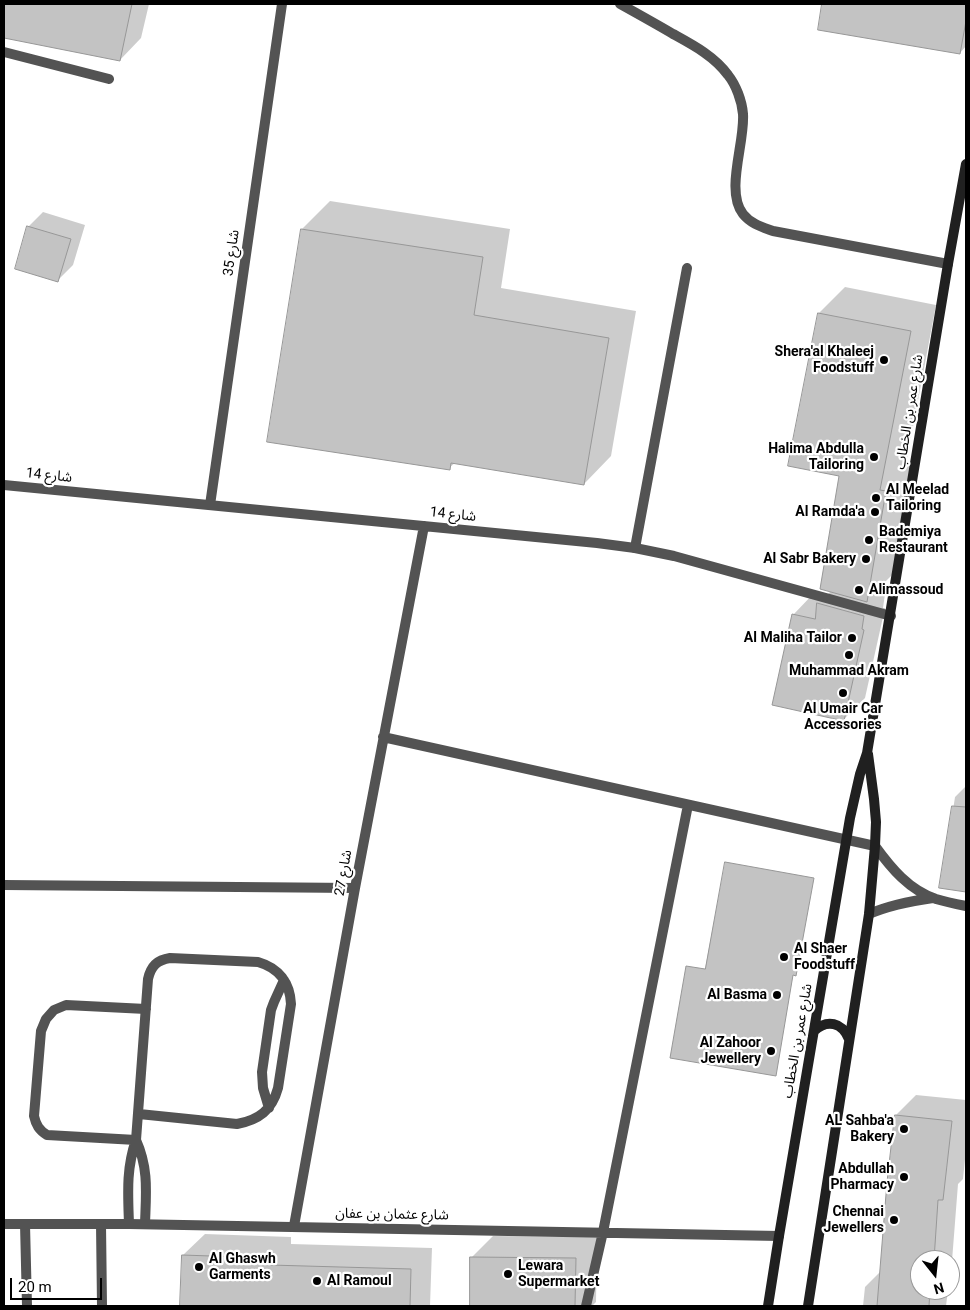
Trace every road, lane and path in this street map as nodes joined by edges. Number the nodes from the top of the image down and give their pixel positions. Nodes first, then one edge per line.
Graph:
1 (282, 4) edge
2 (620, 4) edge
3 (4, 52) edge
4 (109, 79) dead end
5 (966, 164) edge
6 (948, 264) junction
7 (687, 268) dead end
8 (4, 486) edge
9 (210, 505) junction
10 (424, 526) junction
11 (635, 548) junction
12 (891, 616) junction
13 (383, 737) junction
14 (868, 753) junction
15 (688, 805) junction
16 (847, 840) junction
17 (875, 846) junction
18 (4, 885) edge
19 (355, 888) junction
20 (934, 898) junction
21 (966, 906) edge
22 (869, 914) junction
23 (284, 980) junction
24 (146, 1009) junction
25 (814, 1031) junction
26 (849, 1039) junction
27 (269, 1108) junction
28 (138, 1114) junction
29 (136, 1140) junction
30 (4, 1224) edge
31 (25, 1224) junction
32 (102, 1224) junction
33 (129, 1224) junction
34 (145, 1224) junction
35 (294, 1226) junction
36 (603, 1232) junction
37 (779, 1236) junction
38 (27, 1306) edge
39 (102, 1306) edge
40 (586, 1306) edge
41 (768, 1306) edge
42 (808, 1306) edge

1 - 9 street, شارع 35
2 - 6 street
3 - 4 street
5 - 6 street, شارع عمر بن الخطاب
6 - 12 street, شارع عمر بن الخطاب
7 - 11 street
8 - 9 street, شارع 14
9 - 10 street, شارع 14
10 - 11 street, شارع 14
10 - 13 street, شارع 27
11 - 12 street, شارع 14
12 - 14 street, شارع عمر بن الخطاب
13 - 15 street
13 - 19 street, شارع 27
14 - 16 street, شارع عمر بن الخطاب
14 - 17 street, شارع عمر بن الخطاب
15 - 16 street
15 - 36 street
16 - 17 street
16 - 25 street, شارع عمر بن الخطاب
17 - 20 street
17 - 22 street, شارع عمر بن الخطاب
18 - 19 street
19 - 35 street, شارع 27
20 - 21 street
20 - 22 street
22 - 26 street, شارع عمر بن الخطاب
23 - 24 street
23 - 27 street
23 - 27 street
24 - 28 street
24 - 29 street
25 - 26 street
25 - 37 street, شارع عمر بن الخطاب
26 - 42 street, شارع عمر بن الخطاب
27 - 28 street
28 - 29 street
29 - 33 street
29 - 34 street
30 - 31 street, شارع عثمان بن عفان
31 - 32 street, شارع عثمان بن عفان
31 - 38 street
32 - 33 street, شارع عثمان بن عفان
32 - 39 street
33 - 34 street, شارع عثمان بن عفان
34 - 35 street, شارع عثمان بن عفان
35 - 36 street, شارع عثمان بن عفان
36 - 37 street, شارع عثمان بن عفان
36 - 40 street
37 - 41 street, شارع عمر بن الخطاب

